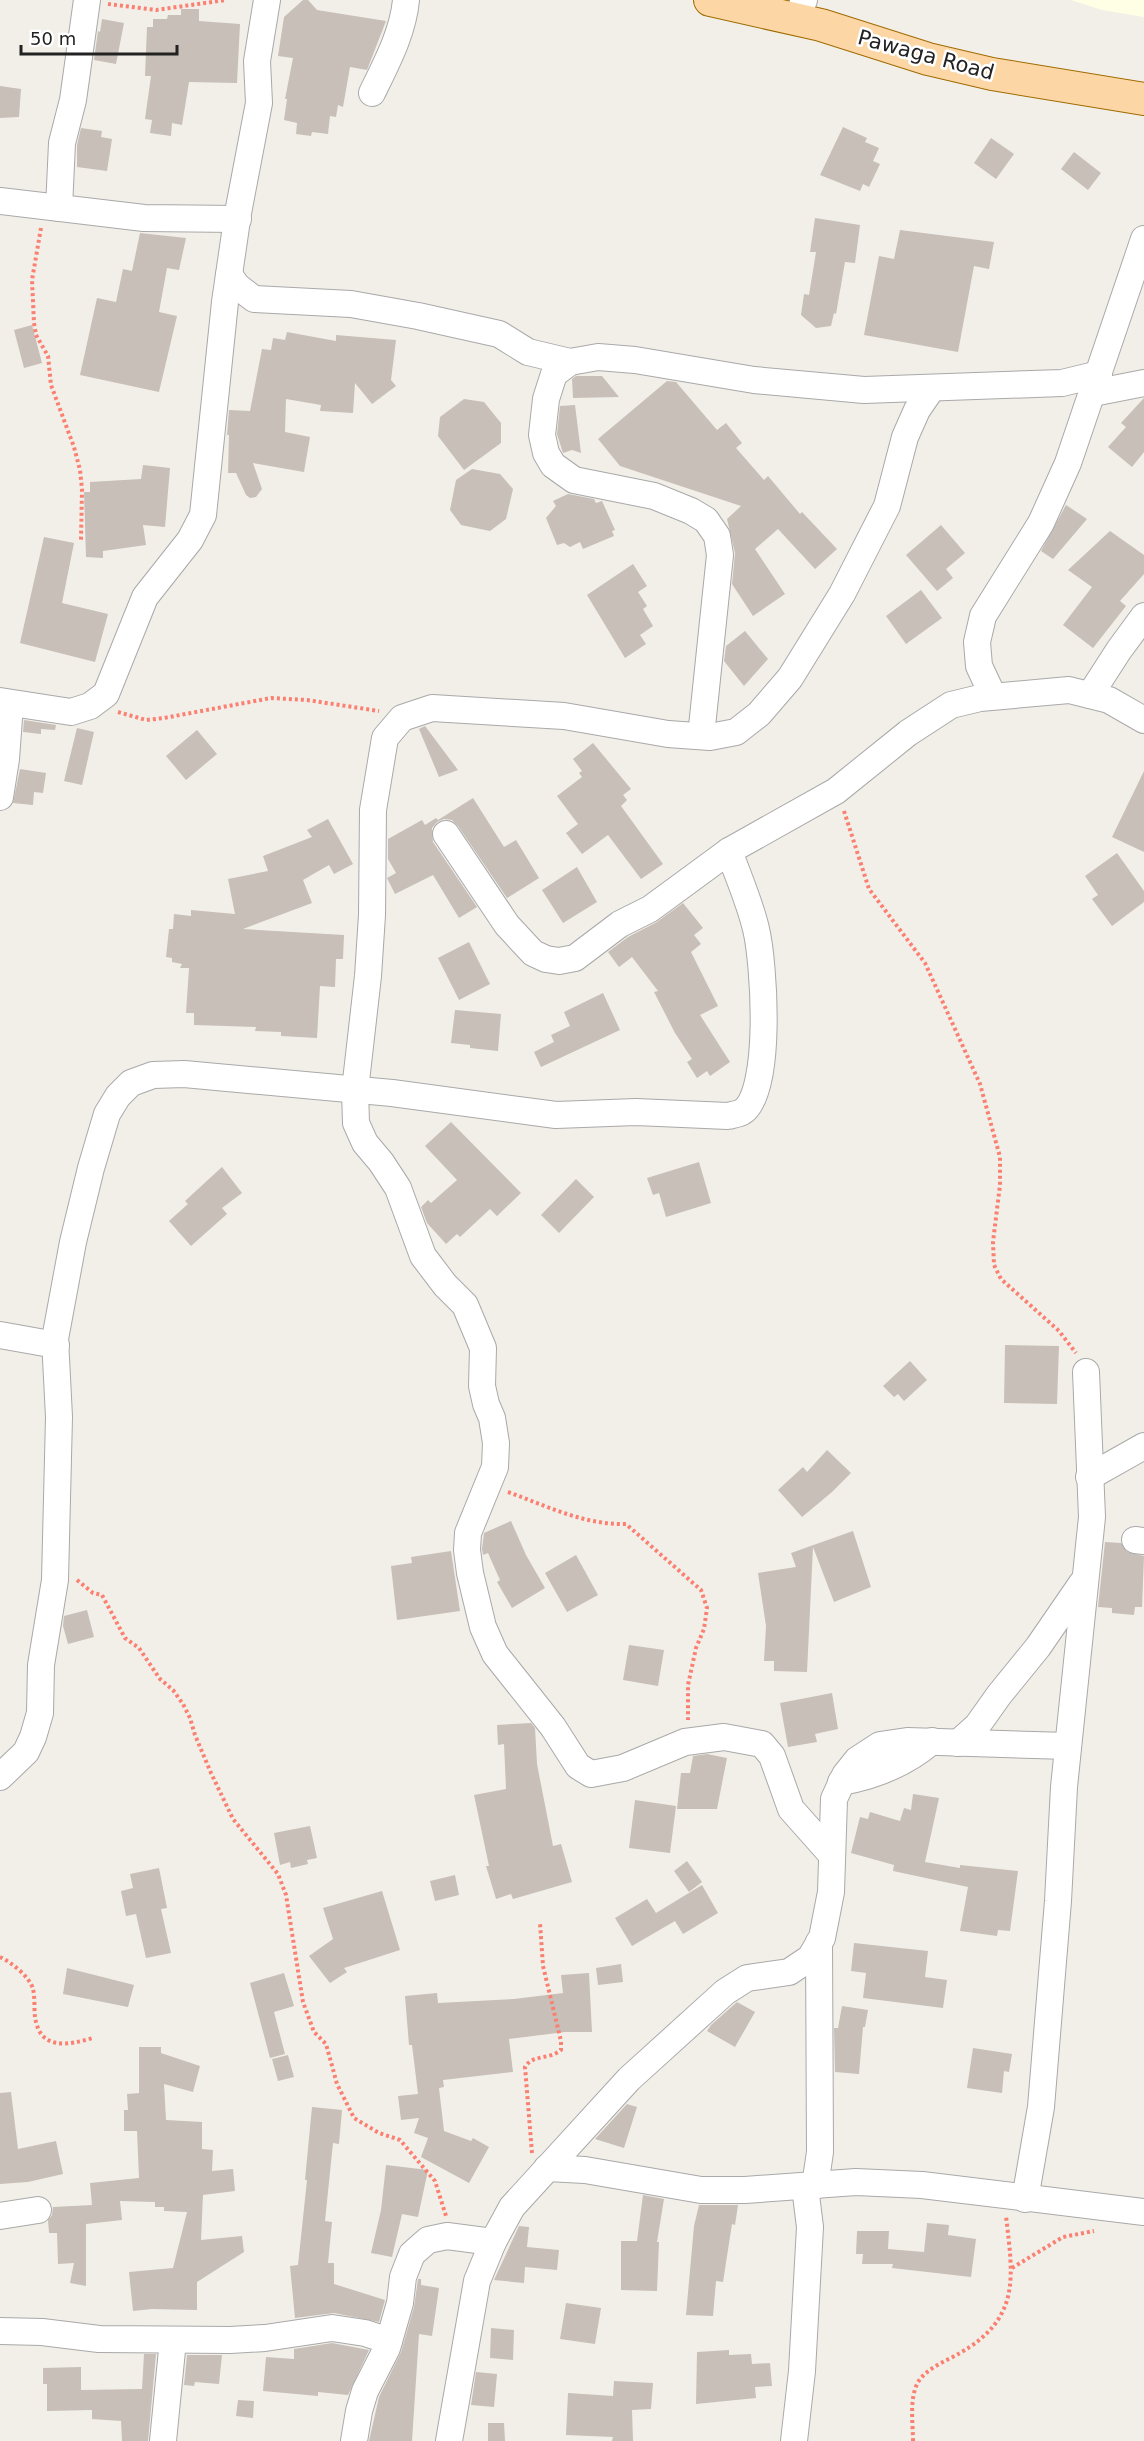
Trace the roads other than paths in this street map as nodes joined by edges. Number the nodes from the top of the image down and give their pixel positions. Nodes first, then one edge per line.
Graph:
1 (267, 0) edge
2 (406, 0) edge
3 (710, 0) edge
4 (87, 1) edge
5 (800, 9) edge
6 (372, 93) dead end
7 (1144, 99) edge
8 (0, 201) edge
9 (51, 207) junction
10 (238, 219) junction
11 (1144, 240) edge
12 (229, 275) junction
13 (570, 362) junction
14 (1096, 383) junction
15 (1144, 383) edge
16 (932, 388) junction
17 (1144, 616) edge
18 (1090, 695) junction
19 (993, 696) junction
20 (5, 703) edge
21 (1144, 720) edge
22 (701, 736) junction
23 (0, 797) edge
24 (446, 834) dead end
25 (729, 851) junction
26 (355, 1090) junction
27 (0, 1335) edge
28 (56, 1345) junction
29 (1086, 1372) road end
30 (1144, 1446) edge
31 (1089, 1477) junction
32 (1084, 1580) junction
33 (958, 1743) junction
34 (1068, 1746) junction
35 (0, 1777) edge
36 (831, 1854) junction
37 (819, 1942) junction
38 (540, 2175) junction
39 (810, 2186) junction
40 (1014, 2197) junction
41 (38, 2210) dead end
42 (1144, 2212) edge
43 (0, 2216) edge
44 (493, 2242) junction
45 (0, 2331) edge
46 (173, 2340) junction
47 (389, 2342) junction
48 (163, 2441) edge
49 (354, 2441) edge
50 (449, 2441) edge
51 (794, 2441) edge

1 - 10 street
2 - 6 street
3 - 5 main road, Pawaga Road
4 - 9 street
5 - 7 main road, Pawaga Road
8 - 9 street
9 - 10 street
10 - 12 street
11 - 14 street
12 - 13 street
12 - 20 street
13 - 16 street
13 - 22 street
14 - 15 street
14 - 16 street
14 - 19 street
16 - 22 street
17 - 18 street
18 - 19 street
18 - 21 street
19 - 25 street
20 - 23 street
22 - 26 street
24 - 25 street
25 - 26 street
26 - 28 street
26 - 36 street
27 - 28 street
28 - 35 street
29 - 31 street
30 - 31 street
31 - 32 street
32 - 33 street
32 - 34 street
33 - 34 street
33 - 36 street
34 - 40 street
36 - 37 street
37 - 38 street
37 - 39 street
38 - 39 street
38 - 44 street
39 - 40 street
39 - 51 street
40 - 42 street
41 - 43 street
44 - 47 street
44 - 50 street
45 - 46 street
46 - 47 street
46 - 48 street
47 - 49 street

